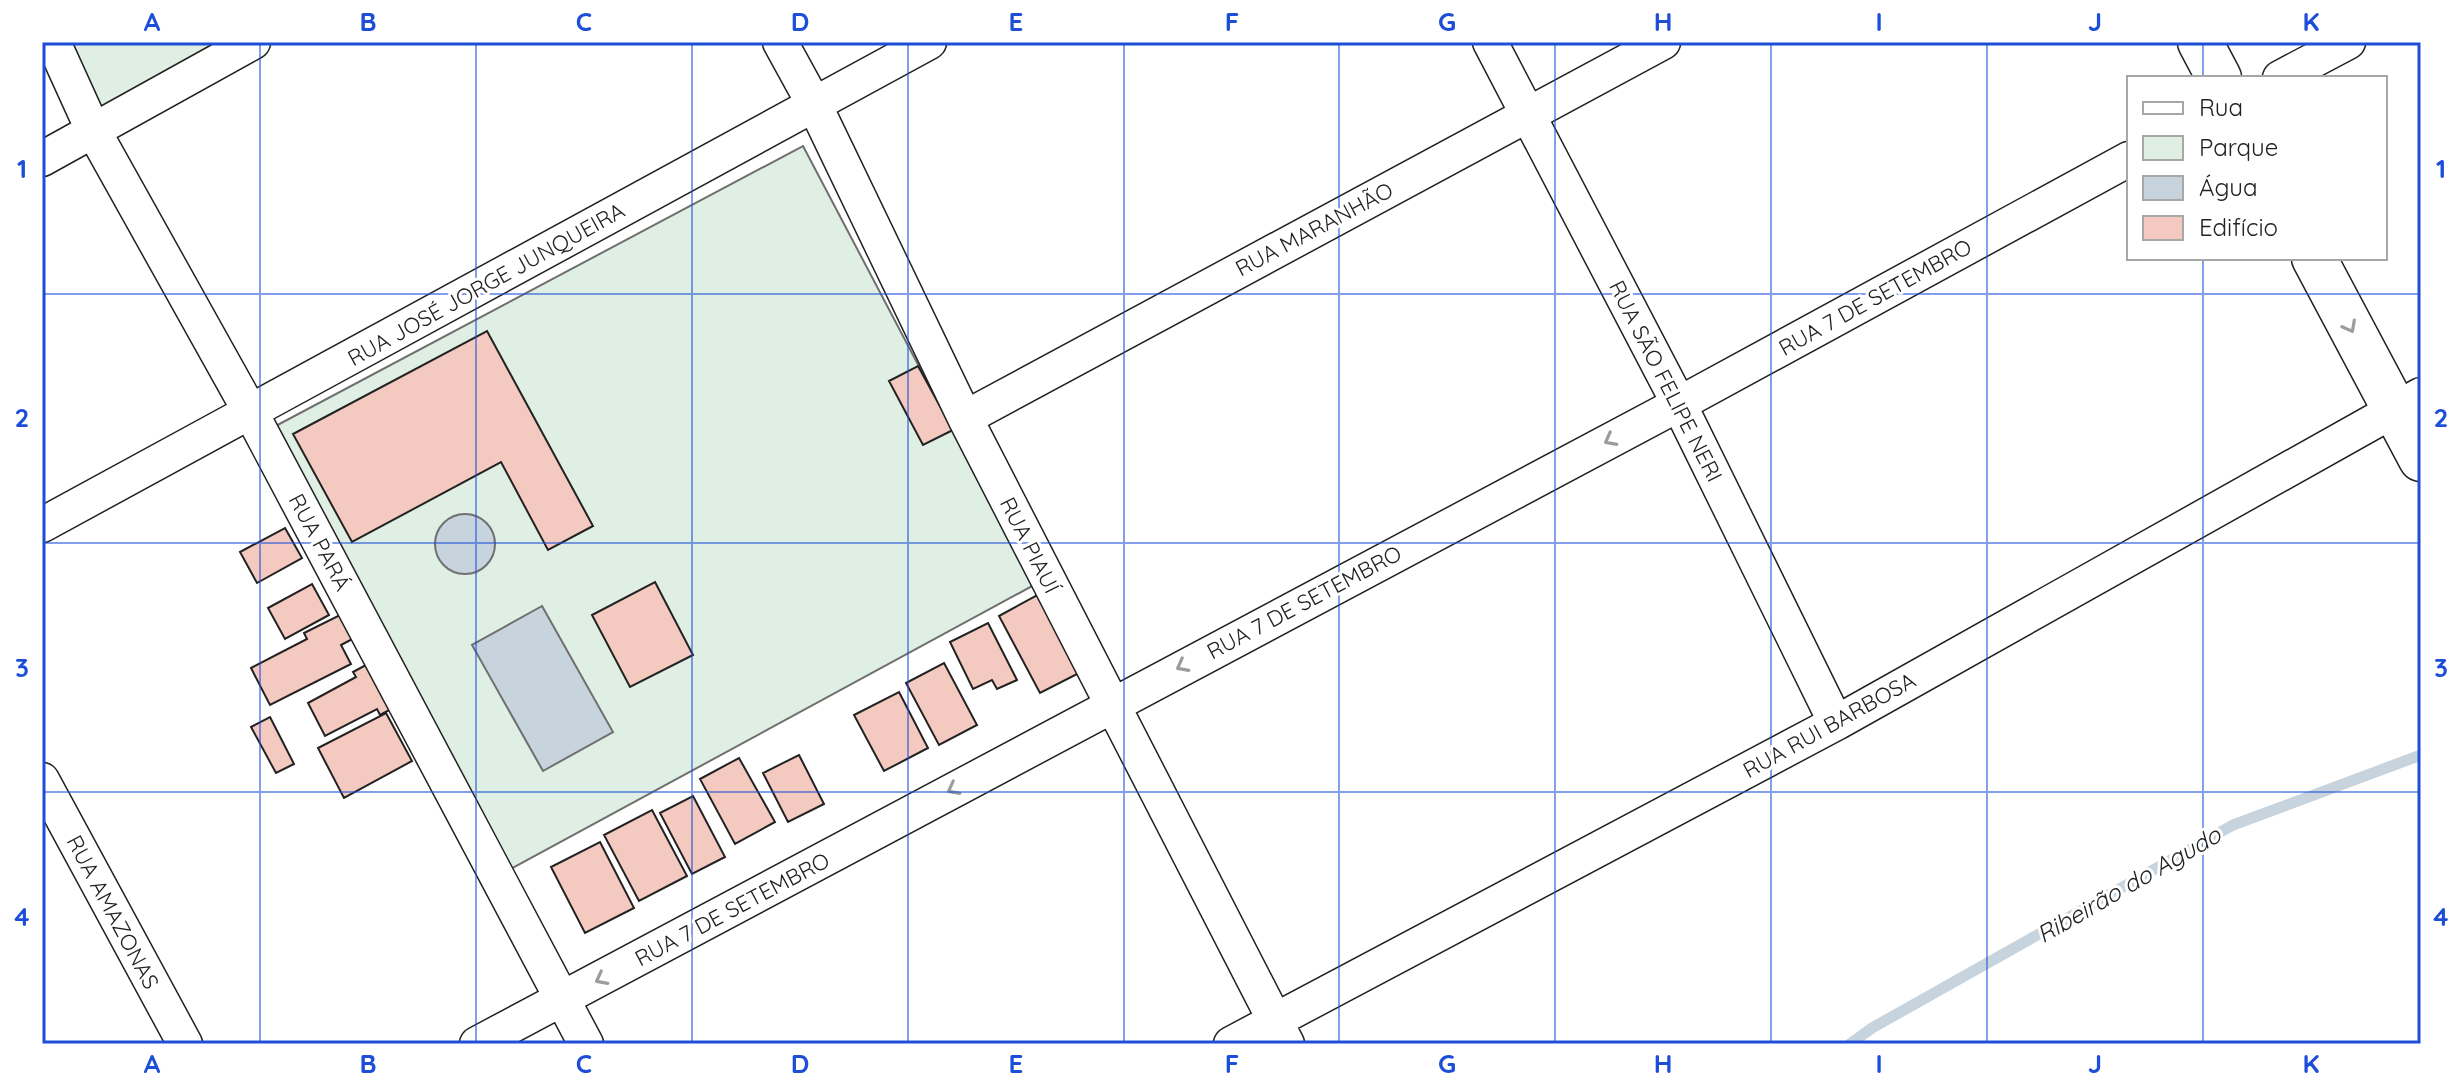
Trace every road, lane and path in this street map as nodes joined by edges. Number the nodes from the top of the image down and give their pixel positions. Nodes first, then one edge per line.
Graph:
1 (53, 42) edge
2 (253, 42) edge
3 (780, 42) edge
4 (929, 42) edge
5 (1490, 42) edge
6 (1663, 42) edge
7 (2200, 42) edge
8 (2348, 42) edge
9 (2218, 76) edge
10 (2284, 76) edge
11 (814, 104) junction
12 (1529, 113) junction
13 (93, 130) junction
14 (42, 159) edge
15 (2127, 160) edge
16 (2315, 260) edge
17 (2407, 402) edge
18 (1679, 404) junction
19 (251, 413) junction
20 (965, 418) junction
21 (2421, 459) edge
22 (42, 525) edge
23 (1111, 704) junction
24 (1836, 723) junction
25 (42, 780) edge
26 (564, 1000) junction
27 (1281, 1032) edge
28 (185, 1044) edge
29 (477, 1044) edge
30 (586, 1044) edge
31 (1231, 1044) edge

1 - 13 street, RUA PARÁ
2 - 13 street
3 - 11 street, RUA PIAUÍ
4 - 11 street, RUA JOSÉ JORGE JUNQUEIRA
5 - 12 street, RUA SÃO FELIPE NERI
6 - 12 street, RUA MARANHÃO
7 - 9 main road
8 - 10 street
11 - 19 street, RUA JOSÉ JORGE JUNQUEIRA
11 - 20 street, RUA PIAUÍ
12 - 18 street, RUA SÃO FELIPE NERI
12 - 20 street, RUA MARANHÃO
13 - 14 street
13 - 19 street, RUA PARÁ
15 - 18 street, RUA 7 DE SETEMBRO
16 -> 17 main road
17 - 21 main road
17 - 24 street, RUA RUI BARBOSA
18 -> 23 street, RUA 7 DE SETEMBRO
18 - 24 street, RUA SÃO FELIPE NERI
19 - 22 street, RUA JOSÉ JORGE JUNQUEIRA
19 - 26 street, RUA PARÁ
20 - 23 street, RUA PIAUÍ
23 -> 26 street, RUA 7 DE SETEMBRO
23 - 27 street, RUA PIAUÍ
24 - 27 street, RUA RUI BARBOSA
25 - 28 street, RUA AMAZONAS
26 - 29 street, RUA 7 DE SETEMBRO
26 - 30 street, RUA PARÁ
27 - 31 street, RUA RUI BARBOSA

